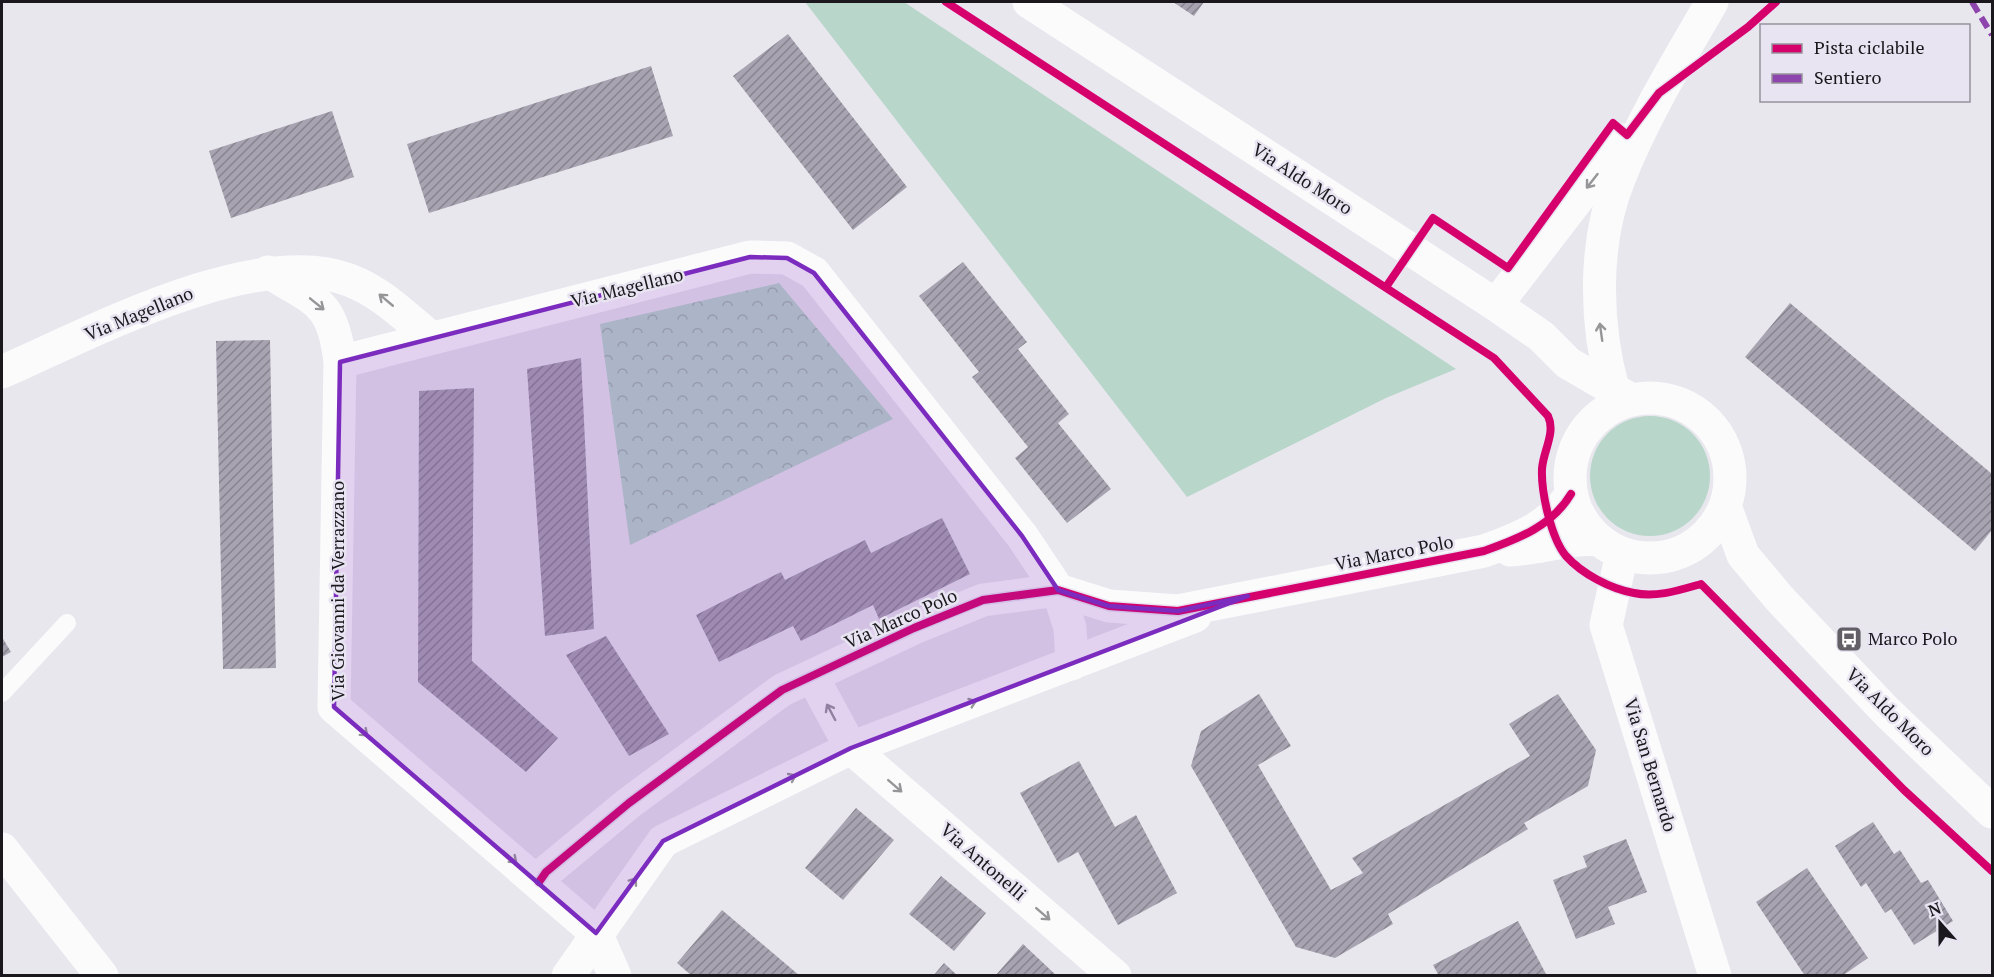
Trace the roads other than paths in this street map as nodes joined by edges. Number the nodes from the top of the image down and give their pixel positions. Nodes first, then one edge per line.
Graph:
1 (1029, 2) edge
2 (1712, 2) edge
3 (1659, 93) junction
4 (268, 272) junction
5 (1496, 305) junction
6 (430, 338) junction
7 (340, 362) junction
8 (1568, 363) junction
9 (2, 372) edge
10 (1622, 394) junction
11 (1587, 427) junction
12 (1571, 494) junction
13 (1725, 506) junction
14 (1694, 545) junction
15 (1610, 547) junction
16 (1484, 551) junction
17 (1743, 555) junction
18 (1058, 590) junction
19 (1248, 596) junction
20 (67, 623) dead end
21 (1072, 664) junction
22 (812, 676) junction
23 (2, 693) edge
24 (851, 748) junction
25 (1992, 812) edge
26 (2, 849) edge
27 (539, 882) junction
28 (596, 933) junction
29 (102, 975) edge
30 (568, 975) edge
31 (615, 975) edge
32 (1115, 975) edge
33 (1715, 975) edge

1 - 5 street, Via Aldo Moro
2 - 3 street
3 -> 5 street
10 -> 3 street
6 -> 4 street, Via Magellano
4 -> 7 street, Via Giovanni da Verrazzano
4 - 9 street, Via Magellano
5 - 8 street, Via Aldo Moro
6 - 7 street
6 - 18 street, Via Magellano
7 -> 27 street, Via Giovanni da Verrazzano
8 - 10 street, Via Aldo Moro
8 - 11 street, Via Aldo Moro
10 - 11 street
10 - 13 street
11 - 12 street
12 - 15 street
12 - 16 street, Via Marco Polo
13 - 14 street
13 - 17 street, Via Aldo Moro
14 - 15 street
14 - 17 street
15 - 16 street, Via Marco Polo
15 - 33 street, Via San Bernardo
16 - 19 street, Via Marco Polo
17 - 25 street, Via Aldo Moro
18 - 19 street, Via Marco Polo
18 - 21 street, Via Magellano
18 - 22 street, Via Marco Polo
19 - 21 street, Via Marco Polo
20 - 23 lane
24 -> 21 street, Via Marco Polo
24 -> 22 street
22 - 27 street, Via Marco Polo
28 -> 24 street, Via Marco Polo
24 -> 32 street, Via Antonelli
26 - 29 street
27 - 28 street, Via Giovanni da Verrazzano
28 - 30 street, Via Marco Polo
28 - 31 street

